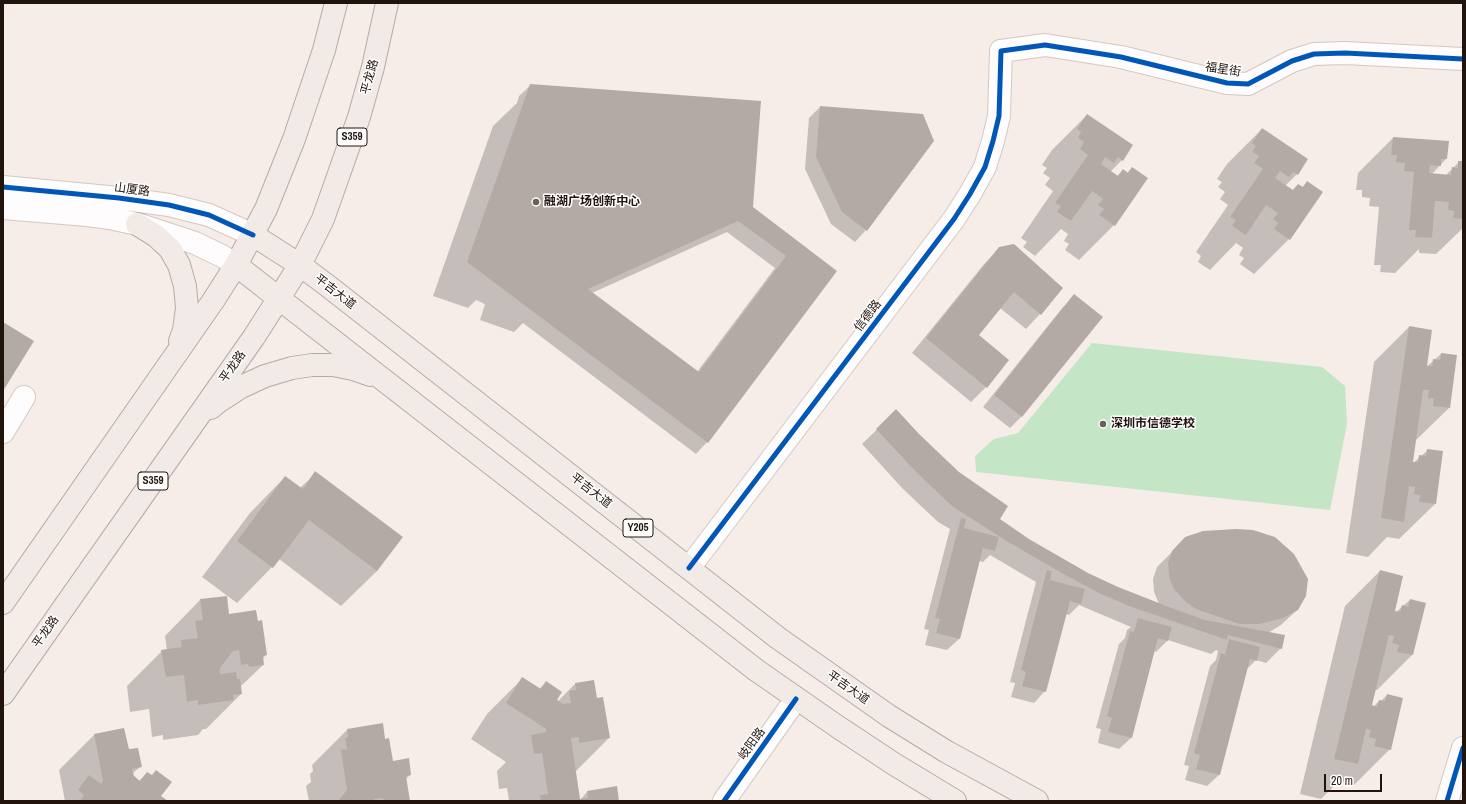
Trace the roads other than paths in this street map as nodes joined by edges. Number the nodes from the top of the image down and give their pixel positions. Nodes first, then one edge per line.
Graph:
1 (336, 3) edge
2 (387, 3) edge
3 (1001, 51) joint
4 (1463, 59) edge
5 (3, 187) edge
6 (3, 208) edge
7 (137, 224) junction
8 (253, 235) junction
9 (236, 265) junction
10 (300, 265) junction
11 (279, 299) junction
12 (174, 357) junction
13 (389, 384) junction
14 (24, 397) dead end
15 (193, 424) junction
16 (3, 432) edge
17 (689, 568) junction
18 (3, 603) edge
19 (3, 694) edge
20 (796, 699) junction
21 (1463, 748) edge
22 (724, 801) edge
23 (955, 801) edge
24 (1037, 801) edge
25 (1447, 801) edge

1 - 8 main road
2 - 10 main road, 平龙路 / S359
3 - 4 street, 福星街
3 - 17 street, 信德路
5 - 8 street, 山厦路
6 - 7 street
7 - 9 street
7 - 12 main road
8 - 9 main road
8 - 10 main road, 平吉大道 / Y205
9 - 11 main road
9 - 12 main road
10 - 11 main road, 平龙路 / S359
10 - 17 main road, 平吉大道 / Y205
11 - 13 main road
11 - 15 main road, 平龙路 / S359
12 - 18 main road
13 - 15 main road
13 - 20 main road
14 - 16 street
15 - 19 main road, 平龙路 / S359
17 - 24 main road, 平吉大道 / Y205
20 - 22 street, 岐阳路
20 - 23 main road
21 - 25 street

